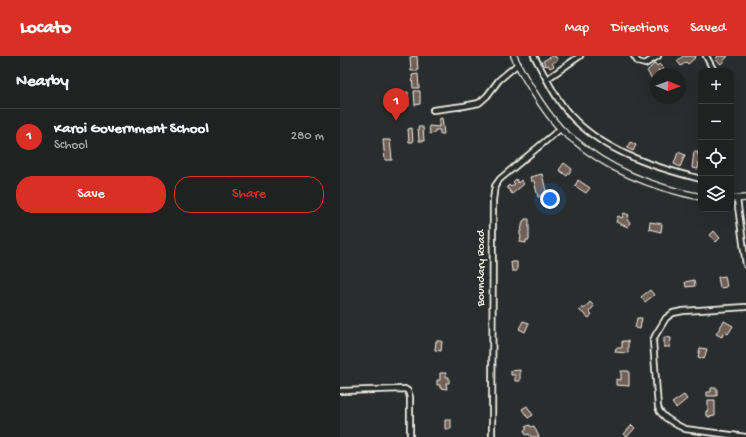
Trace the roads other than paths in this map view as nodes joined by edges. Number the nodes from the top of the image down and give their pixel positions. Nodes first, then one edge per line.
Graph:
1 (514, 56) edge
2 (534, 56) edge
3 (580, 56) edge
4 (634, 56) edge
5 (658, 56) edge
6 (706, 56) edge
7 (518, 64) junction
8 (712, 68) edge
9 (546, 79) junction
10 (433, 110) dead end
11 (560, 129) junction
12 (698, 178) edge
13 (698, 196) edge
14 (746, 198) edge
15 (734, 199) edge
16 (746, 265) edge
17 (746, 307) edge
18 (340, 391) edge
19 (410, 437) edge
20 (492, 437) edge
21 (746, 437) edge

1 - 7 street
2 - 9 street
3 - 9 street
4 - 5 street
6 - 8 street
7 - 10 street
7 - 11 street
9 - 12 street
11 - 13 street
11 - 20 street, Boundary Road
14 - 15 street
15 - 16 street
17 - 21 street
18 - 19 street

